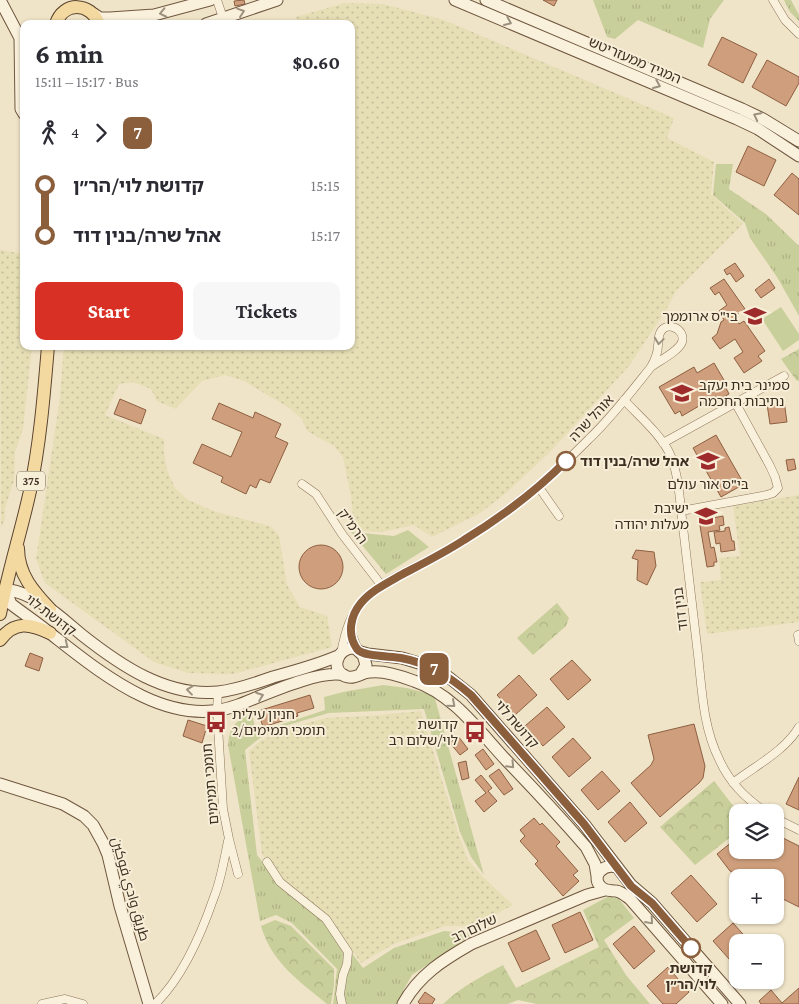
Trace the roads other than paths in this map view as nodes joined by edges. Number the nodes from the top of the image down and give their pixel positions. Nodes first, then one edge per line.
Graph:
1 (0, 0) edge
2 (210, 0) edge
3 (217, 0) edge
4 (277, 0) edge
5 (455, 0) edge
6 (486, 0) edge
7 (773, 0) edge
8 (81, 3) edge
9 (96, 19) edge
10 (58, 20) edge
11 (224, 20) edge
12 (227, 20) edge
13 (796, 32) edge
14 (20, 38) edge
15 (799, 141) edge
16 (799, 156) edge
17 (48, 350) edge
18 (651, 367) junction
19 (784, 376) dead end
20 (624, 400) junction
21 (735, 402) junction
22 (663, 443) junction
23 (302, 484) dead end
24 (538, 486) junction
25 (681, 512) junction
26 (559, 516) dead end
27 (18, 538) junction
28 (382, 586) junction
29 (5, 589) junction
30 (50, 610) junction
31 (0, 614) edge
32 (351, 618) junction
33 (50, 633) junction
34 (0, 640) edge
35 (359, 651) junction
36 (339, 654) junction
37 (344, 675) junction
38 (360, 675) junction
39 (218, 692) junction
40 (217, 710) junction
41 (799, 727) edge
42 (733, 782) junction
43 (0, 784) edge
44 (754, 804) edge
45 (784, 822) edge
46 (799, 830) edge
47 (229, 840) junction
48 (267, 862) dead end
49 (620, 871) junction
50 (238, 874) dead end
51 (597, 877) junction
52 (609, 891) junction
53 (574, 900) junction
54 (42, 1004) edge
55 (83, 1004) edge
56 (149, 1004) edge
57 (155, 1004) edge
58 (342, 1004) edge
59 (404, 1004) edge
60 (722, 1004) edge
61 (740, 1004) edge

1 - 14 street
2 -> 9 street
3 - 11 street
12 -> 4 street
5 -> 16 street, המגיד ממעזריטש
15 -> 6 street, המגיד ממעזריטש
7 - 13 street
8 - 9 main road
8 - 10 main road
17 - 27 main road, 375
18 -> 18 street, אוהל שרה
18 - 20 street, אוהל שרה
19 - 21 street
20 - 22 street, בנין דוד
20 - 24 street, אוהל שרה
21 - 22 street
21 - 25 street
22 - 25 street, בנין דוד
23 - 28 street, הרמ"ק
24 - 26 street
24 - 28 street, אוהל שרה
25 - 42 street, בנין דוד
27 - 29 main road, 375
27 - 30 main road
28 - 32 street, אוהל שרה
29 - 30 street, קדושת לוי
29 - 31 main road, 375
29 - 33 street, קדושת לוי
39 -> 30 street, קדושת לוי
32 - 35 street
32 - 36 street, אוהל שרה
33 - 34 main road
33 -> 40 street, קדושת לוי
35 - 36 street
35 - 38 street
35 - 49 street, קדושת לוי
36 - 37 street
36 - 39 street, קדושת לוי
37 - 38 street
40 -> 37 street, קדושת לוי
38 -> 51 street
39 - 40 street, תומכי תמימים
40 - 47 street, תומכי תמימים
41 - 42 street
42 - 44 street, בנין דוד
43 - 56 street, طريق وادي فوکين
45 - 46 street
47 - 50 street, תומכי תמימים
47 - 57 street
48 - 58 street
49 - 51 street
49 - 52 street
49 - 61 street, קדושת לוי
51 - 52 street
51 - 53 street, שלום רב
52 - 53 street, שלום רב
52 -> 60 street
53 - 59 street, שלום רב
54 - 55 street

